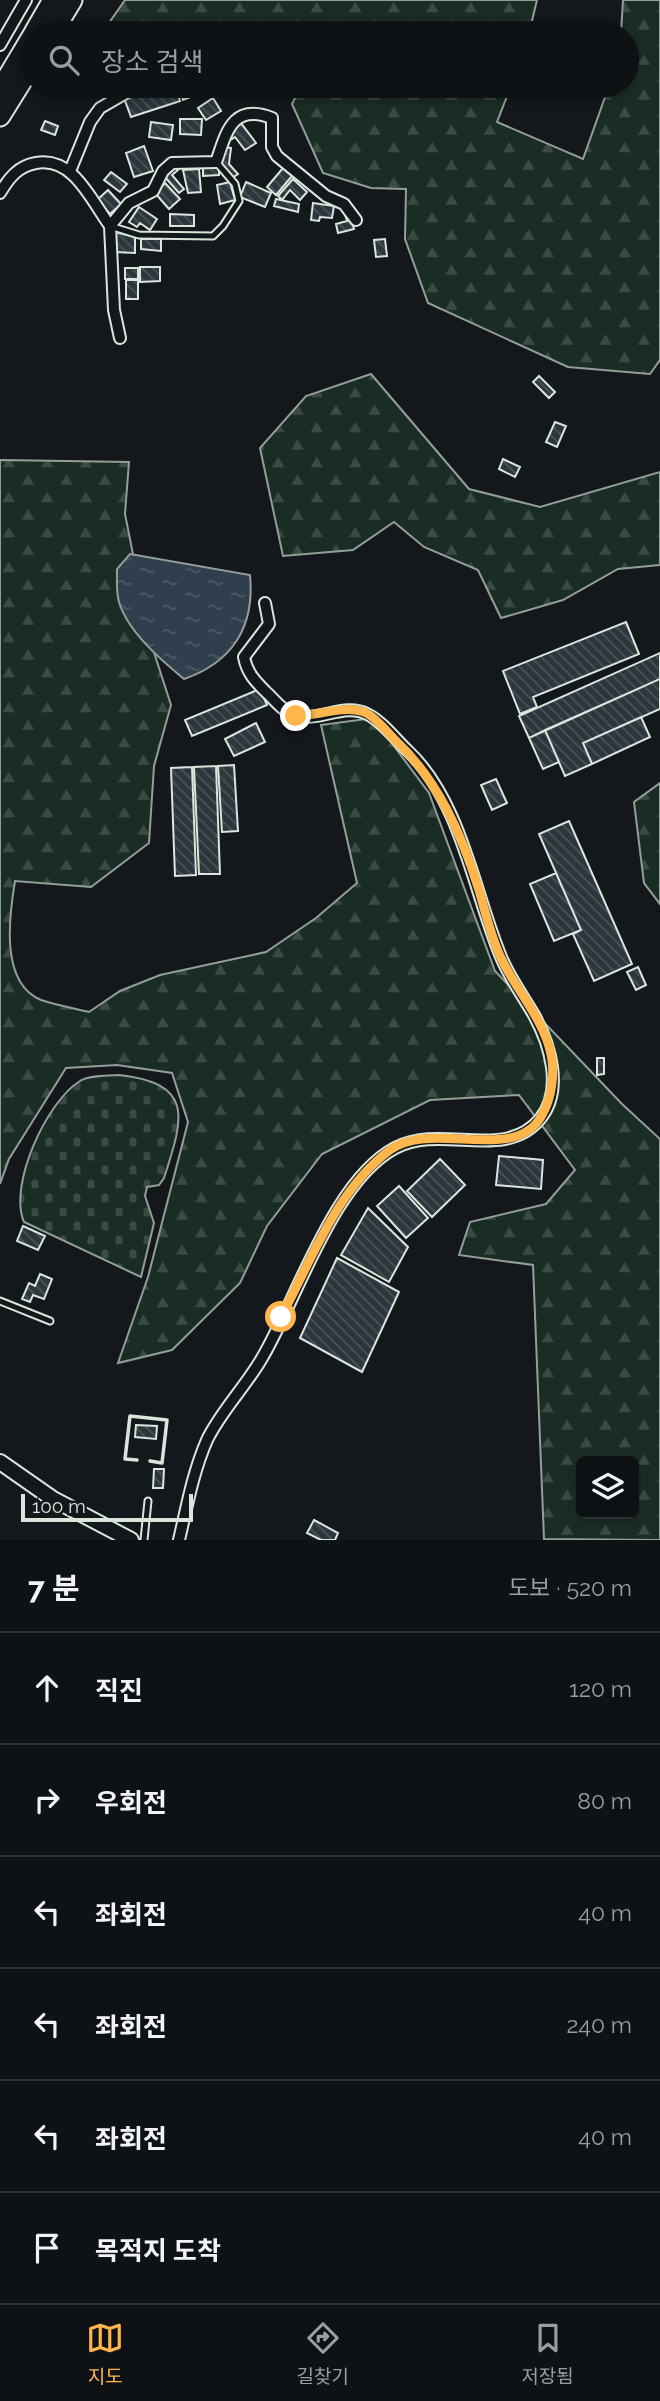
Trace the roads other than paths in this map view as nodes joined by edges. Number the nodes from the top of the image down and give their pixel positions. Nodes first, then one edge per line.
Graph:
1 (26, 0) edge
2 (54, 0) edge
3 (72, 0) edge
4 (42, 21) edge
5 (59, 21) edge
6 (0, 45) edge
7 (21, 55) edge
8 (21, 82) edge
9 (0, 90) edge
10 (117, 98) edge
11 (0, 116) edge
12 (216, 162) junction
13 (70, 171) junction
14 (0, 193) edge
15 (356, 220) dead end
16 (110, 226) junction
17 (120, 338) dead end
18 (265, 603) dead end
19 (0, 1301) edge
20 (50, 1321) dead end
21 (0, 1462) edge
22 (148, 1502) dead end
23 (131, 1540) edge
24 (144, 1540) edge
25 (179, 1540) edge

1 - 6 street
2 - 4 highway
3 - 5 highway
7 - 9 highway
8 - 11 highway
10 - 13 street
12 - 15 street
12 - 16 street
12 - 16 lane
13 - 14 street
13 - 16 street
16 - 17 street
18 - 25 street
19 - 20 lane
21 - 23 street
22 - 24 lane

